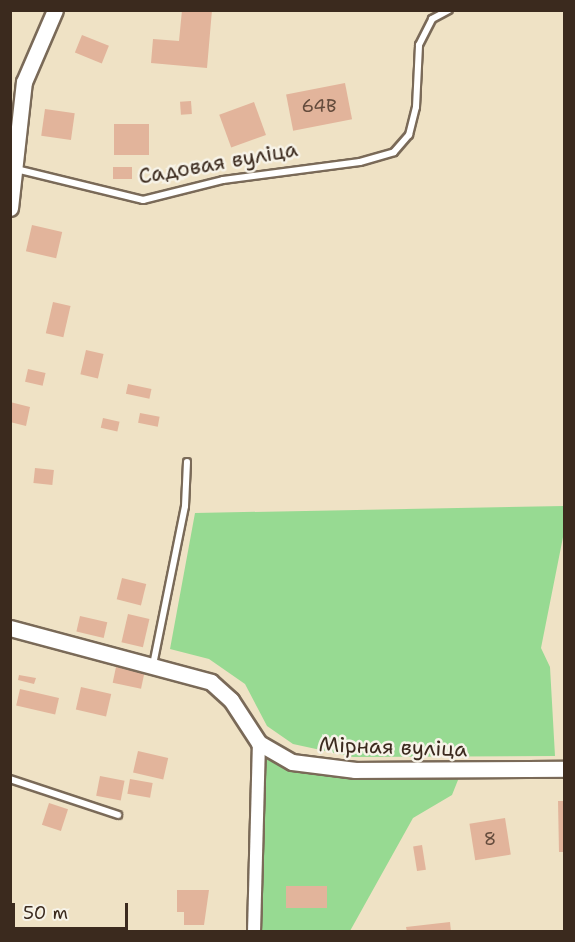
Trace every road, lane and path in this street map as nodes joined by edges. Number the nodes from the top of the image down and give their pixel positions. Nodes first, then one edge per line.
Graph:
1 (55, 10) edge
2 (448, 10) edge
3 (15, 169) junction
4 (10, 208) edge
5 (187, 462) dead end
6 (10, 628) edge
7 (153, 665) junction
8 (259, 743) junction
9 (564, 769) edge
10 (10, 779) edge
11 (118, 815) dead end
12 (254, 932) edge

1 - 3 street
2 - 3 lane, Садовая вуліца
3 - 4 street
5 - 7 lane
6 - 7 street, Мірная вуліца
7 - 8 street, Мірная вуліца
8 - 9 street, Мірная вуліца
8 - 12 street
10 - 11 lane

